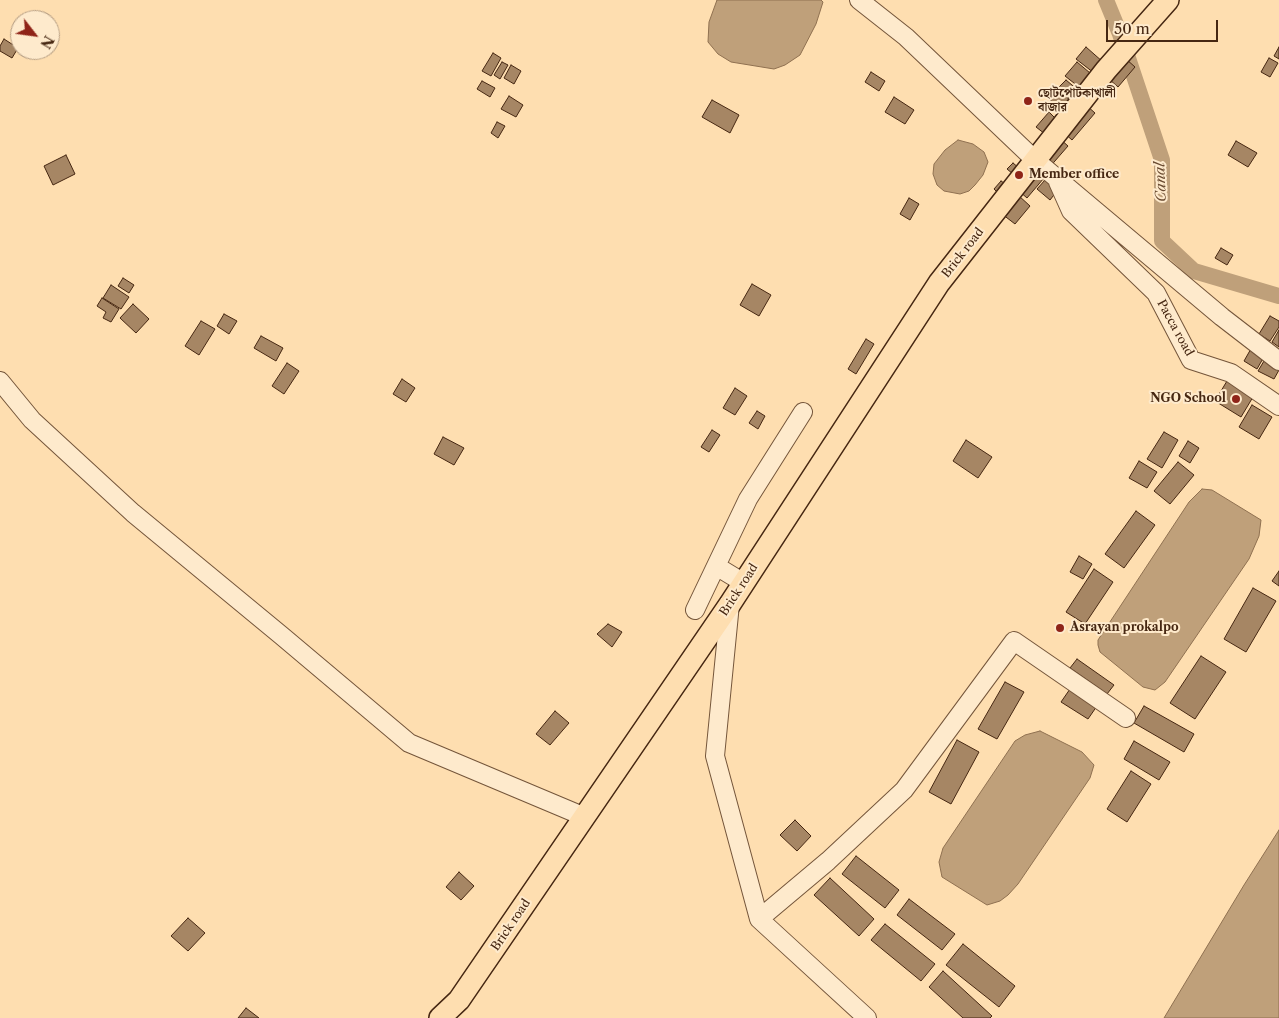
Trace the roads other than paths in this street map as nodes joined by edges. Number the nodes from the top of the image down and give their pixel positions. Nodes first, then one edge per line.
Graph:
1 (859, 0) edge
2 (1168, 0) edge
3 (1035, 160) junction
4 (1055, 177) junction
5 (1279, 361) edge
6 (0, 381) edge
7 (1279, 406) edge
8 (803, 412) dead end
9 (716, 566) junction
10 (744, 583) junction
11 (730, 604) junction
12 (695, 610) dead end
13 (1126, 718) dead end
14 (584, 817) junction
15 (759, 919) junction
16 (440, 1018) edge
17 (867, 1018) edge

1 - 3 street
2 - 3 main road, Brick road
3 - 4 street
3 - 10 main road, Brick road
4 - 5 street
4 - 7 street, Pacca road
6 - 14 street
8 - 9 street
9 - 10 street
9 - 12 street
10 - 11 main road, Brick road
11 - 14 main road, Brick road
11 - 15 street
13 - 15 street
14 - 16 main road, Brick road
15 - 17 street

